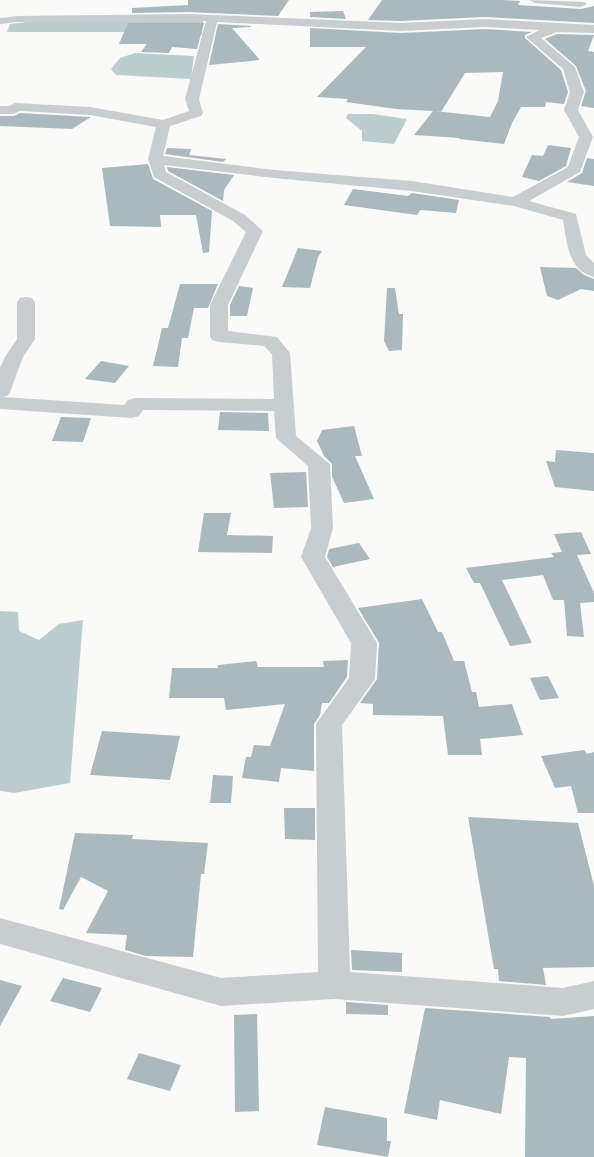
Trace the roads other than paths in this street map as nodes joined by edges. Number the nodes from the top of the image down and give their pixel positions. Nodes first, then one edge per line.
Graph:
1 (535, 0) edge
2 (585, 16) edge
3 (212, 19) junction
4 (0, 21) edge
5 (556, 28) junction
6 (0, 110) edge
7 (164, 124) junction
8 (155, 159) junction
9 (515, 202) junction
10 (575, 240) junction
11 (594, 243) edge
12 (594, 272) edge
13 (26, 302) dead end
14 (0, 392) edge
15 (0, 403) edge
16 (284, 404) junction
17 (0, 931) edge
18 (334, 986) junction
19 (594, 995) edge

1 - 2 street
2 - 5 street
3 - 4 street
3 - 5 street
3 - 7 street
5 - 9 street
6 - 7 street
7 - 8 street
8 - 9 street
8 - 16 street
9 - 10 street
10 - 11 street
10 - 12 street
13 - 14 street
15 - 16 street
16 - 18 street
17 - 18 street
18 - 19 street

